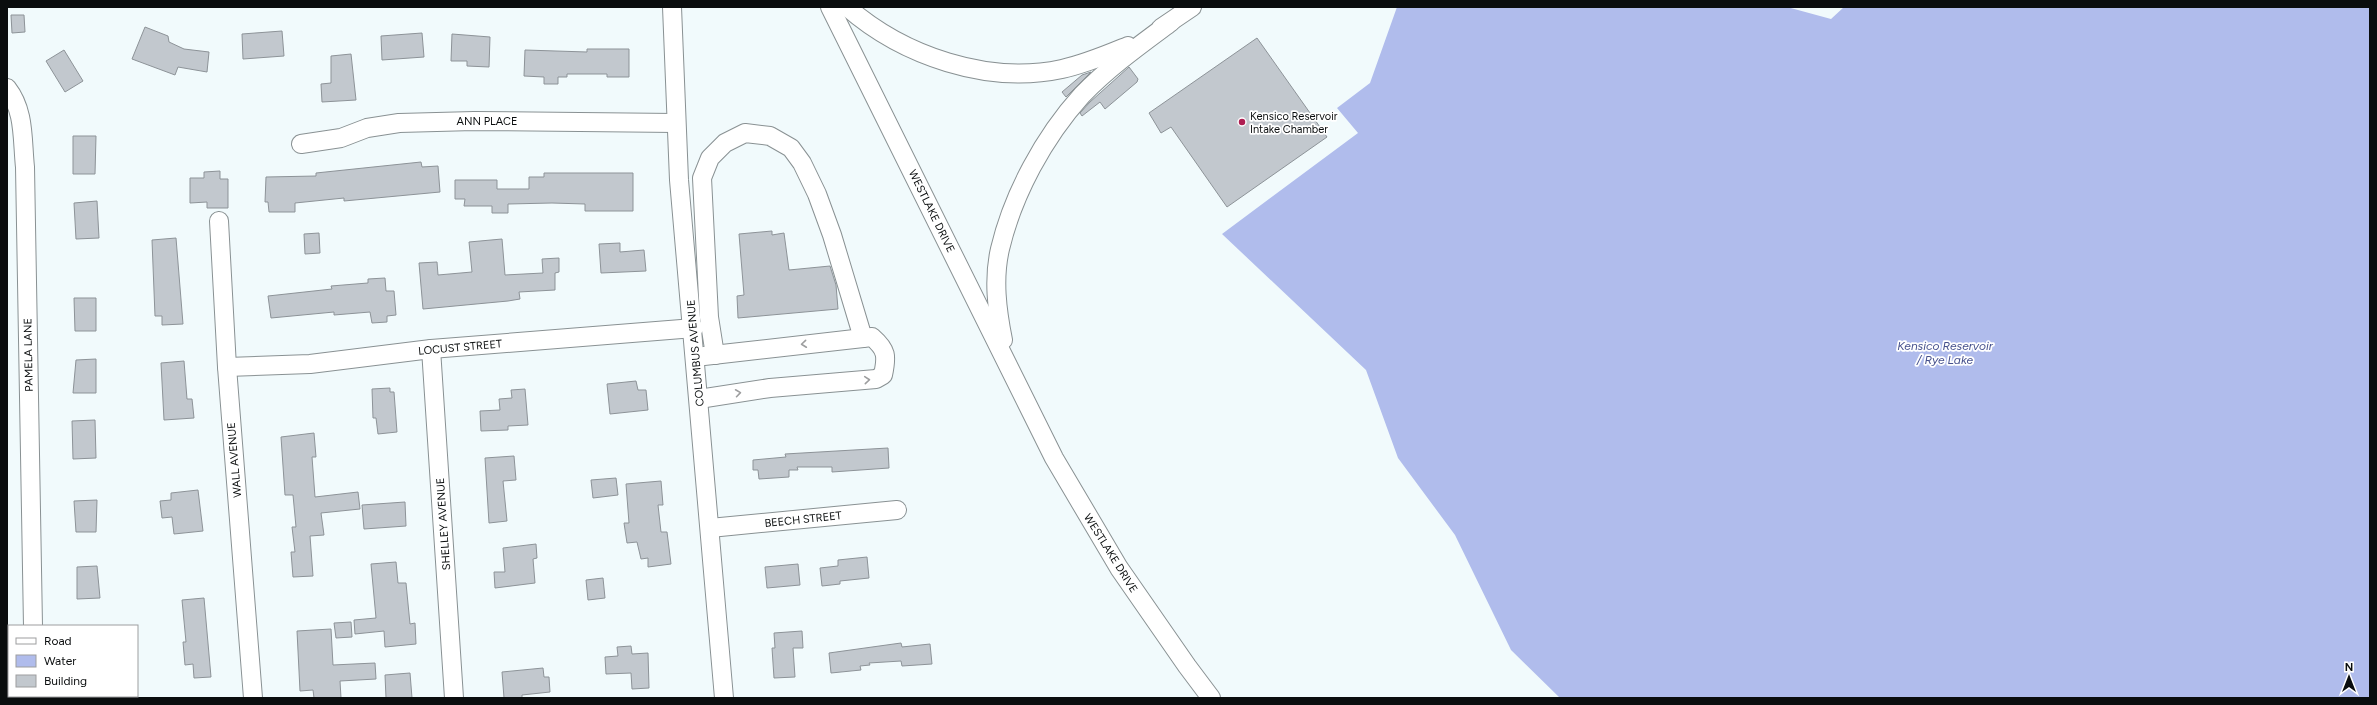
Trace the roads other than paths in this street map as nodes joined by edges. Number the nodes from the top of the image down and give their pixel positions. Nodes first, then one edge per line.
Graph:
1 (672, 7) edge
2 (677, 7) edge
3 (821, 7) edge
4 (830, 7) edge
5 (847, 7) edge
6 (1192, 7) edge
7 (1171, 22) junction
8 (837, 24) junction
9 (672, 25) junction
10 (7, 88) edge
11 (676, 123) junction
12 (301, 144) dead end
13 (219, 221) dead end
14 (694, 328) junction
15 (863, 338) junction
16 (431, 349) junction
17 (715, 355) junction
18 (696, 357) junction
19 (227, 366) junction
20 (699, 399) junction
21 (1024, 399) junction
22 (897, 510) dead end
23 (710, 528) junction
24 (33, 625) edge
25 (253, 698) edge
26 (454, 698) edge
27 (724, 698) edge
28 (1211, 698) edge

1 - 9 street, COLUMBUS AVENUE
2 - 9 street
3 - 8 street
4 - 8 street
5 - 7 street, WESTLAKE DRIVE
6 - 7 street, WESTLAKE DRIVE
7 - 21 street, WESTLAKE DRIVE
8 - 21 street, WESTLAKE DRIVE
9 - 11 street, COLUMBUS AVENUE
10 - 24 street, PAMELA LANE
11 - 12 street, ANN PLACE
11 - 14 street, COLUMBUS AVENUE
13 - 19 street, WALL AVENUE
14 - 16 street, LOCUST STREET
14 - 18 street, COLUMBUS AVENUE
15 -> 17 street
15 - 17 street
20 -> 15 street
16 - 19 street, LOCUST STREET
16 - 26 street, SHELLEY AVENUE
17 - 18 street
18 - 20 street, COLUMBUS AVENUE
19 - 25 street, WALL AVENUE
20 - 23 street, COLUMBUS AVENUE
21 - 28 street, WESTLAKE DRIVE
22 - 23 street, BEECH STREET
23 - 27 street, COLUMBUS AVENUE

